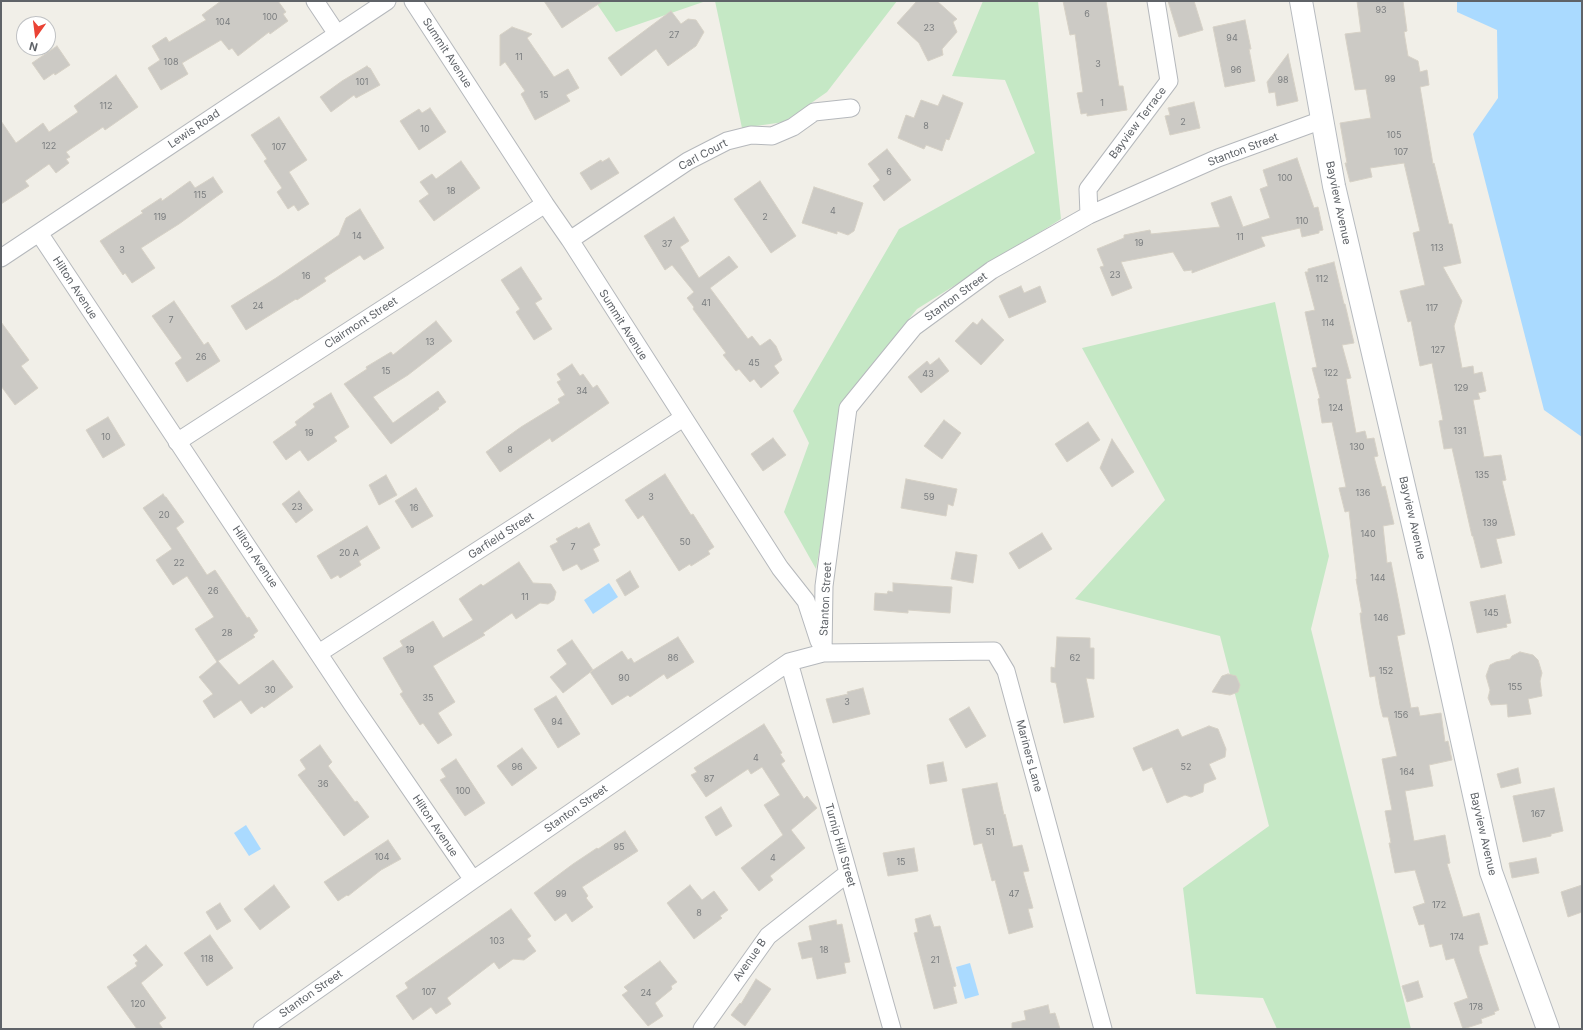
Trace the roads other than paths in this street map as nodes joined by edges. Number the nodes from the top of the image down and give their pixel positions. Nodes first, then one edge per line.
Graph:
1 (315, 1) edge
2 (387, 1) edge
3 (413, 1) edge
4 (1156, 1) edge
5 (1301, 1) edge
6 (338, 34) junction
7 (851, 108) dead end
8 (1322, 120) junction
9 (545, 204) junction
10 (1090, 215) junction
11 (39, 233) junction
12 (570, 240) junction
13 (1, 258) edge
14 (683, 418) junction
15 (177, 442) junction
16 (319, 653) junction
17 (823, 653) junction
18 (789, 662) junction
19 (848, 873) junction
20 (473, 880) junction
21 (262, 1029) edge
22 (702, 1029) edge
23 (892, 1029) edge
24 (1104, 1029) edge
25 (1548, 1029) edge

1 - 6 street
2 - 6 street, Lewis Road
3 - 9 street, Summit Avenue
4 - 10 street, Bayview Terrace
5 - 8 main road, Bayview Avenue
6 - 11 street, Lewis Road
7 - 12 street, Carl Court
8 - 10 street, Stanton Street
8 - 25 main road, Bayview Avenue
9 - 12 street, Summit Avenue
9 - 15 street, Clairmont Street
10 - 17 street, Stanton Street
11 - 13 street, Lewis Road
11 - 15 street, Hilton Avenue
12 - 14 street, Summit Avenue
14 - 16 street, Garfield Street
14 - 17 street, Summit Avenue
15 - 16 street, Hilton Avenue
16 - 20 street, Hilton Avenue
17 - 18 street, Stanton Street
17 - 24 street, Mariners Lane
18 - 19 street, Turnip Hill Street
18 - 20 street, Stanton Street
19 - 22 street, Avenue B
19 - 23 street, Turnip Hill Street
20 - 21 street, Stanton Street

